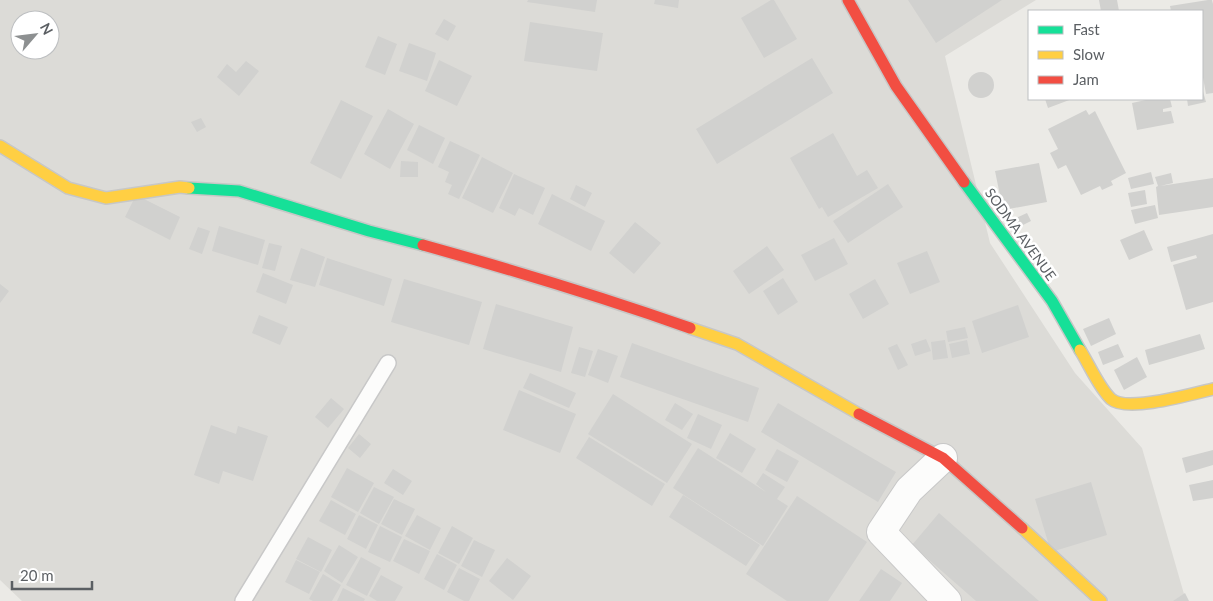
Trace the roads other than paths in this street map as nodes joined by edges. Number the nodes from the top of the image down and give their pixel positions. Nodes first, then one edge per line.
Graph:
1 (848, 0) edge
2 (0, 146) edge
3 (388, 363) dead end
4 (1213, 389) edge
5 (943, 458) junction
6 (243, 601) edge
7 (947, 601) edge
8 (1101, 601) edge

1 - 4 street, SODMA AVENUE
2 - 5 street
3 - 6 lane
5 - 7 street
5 - 8 street

